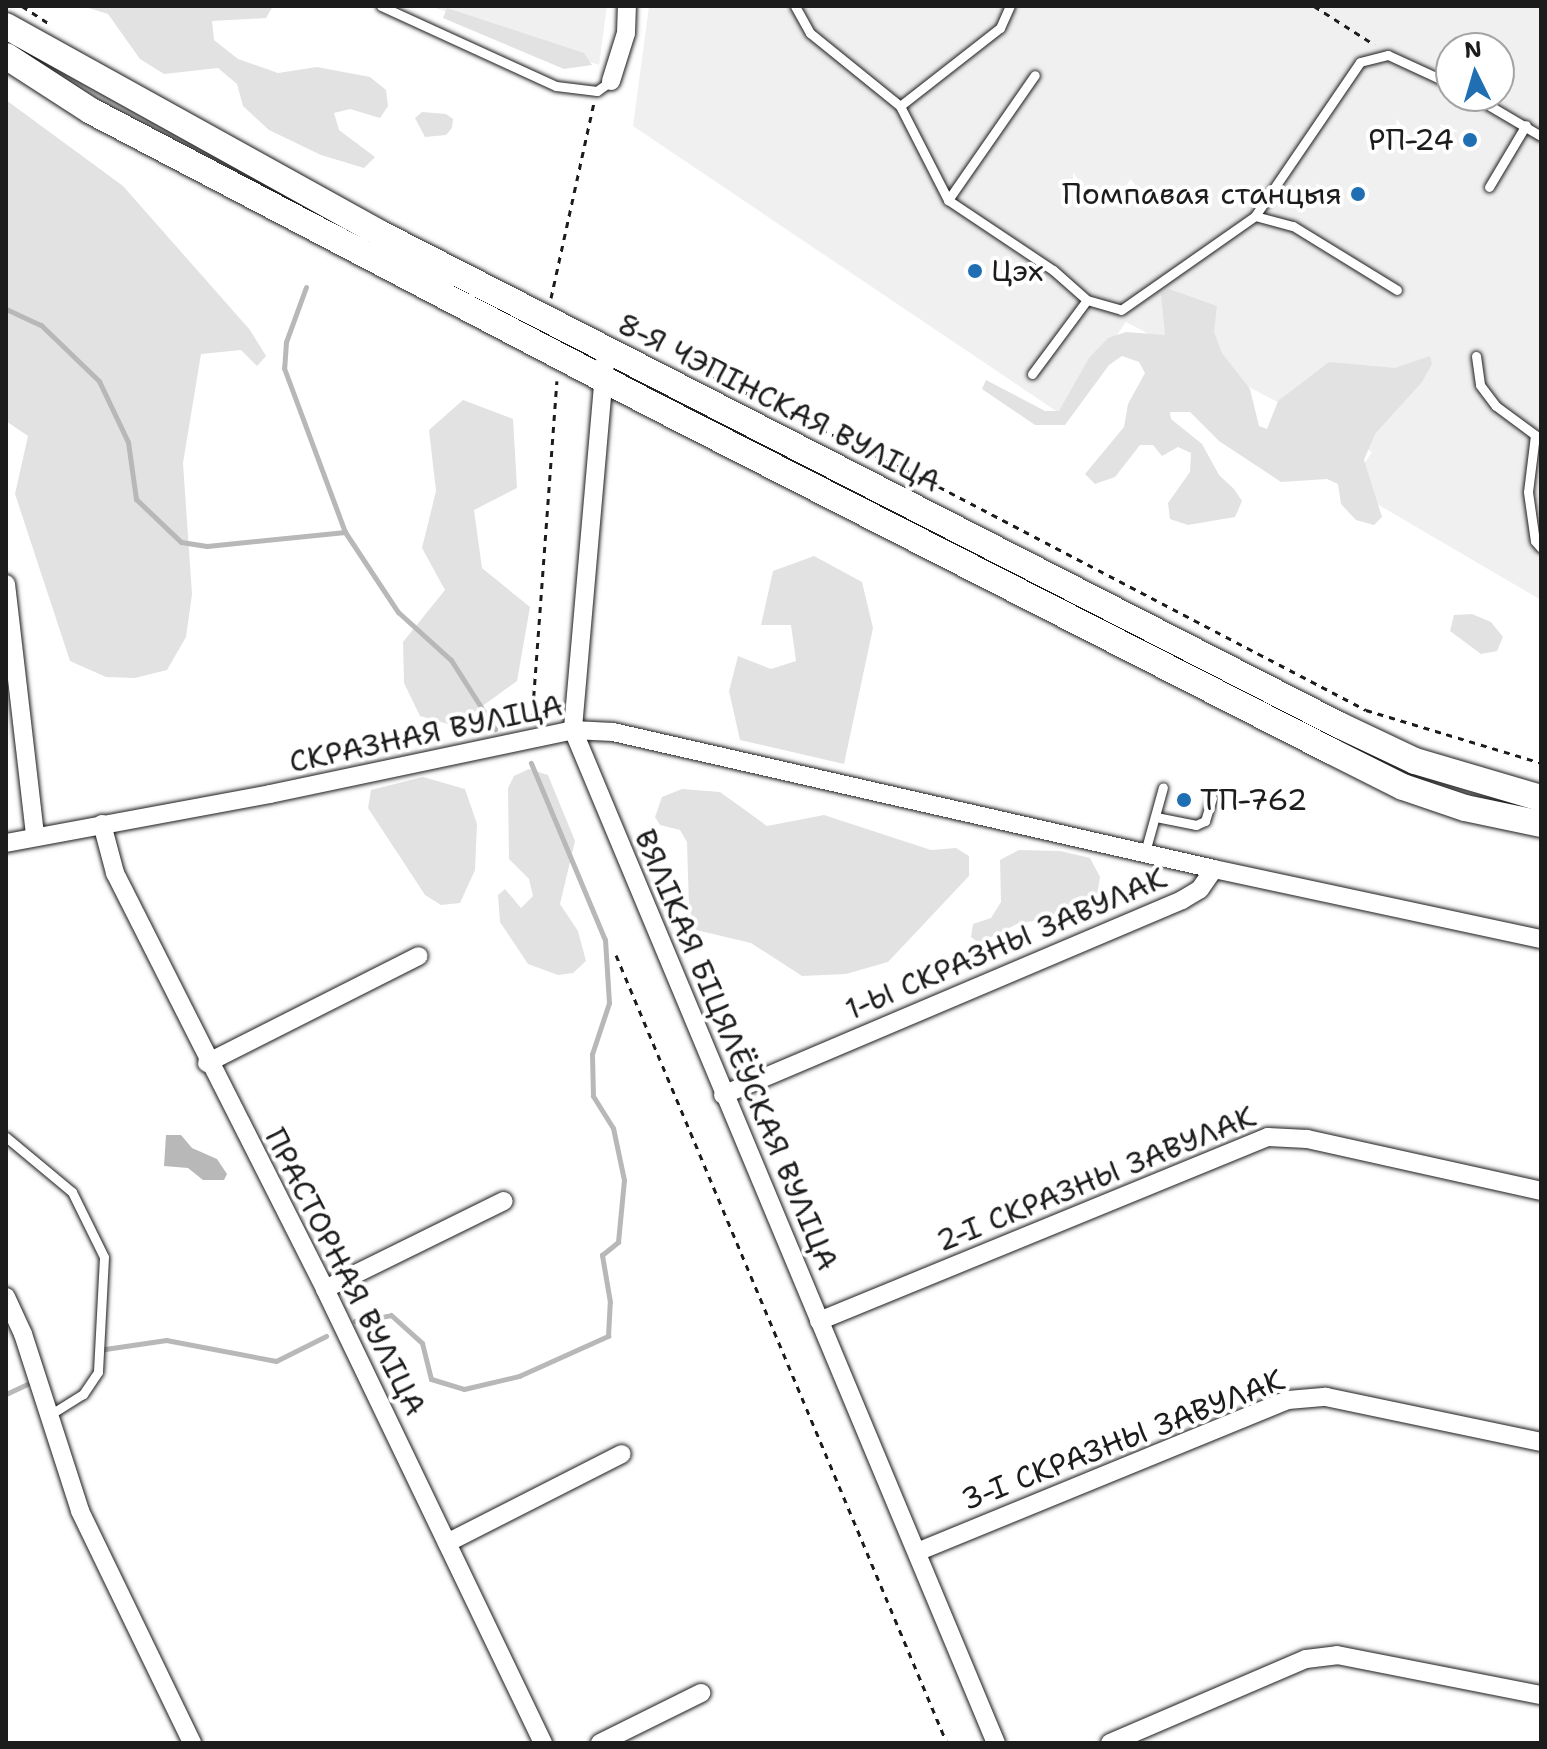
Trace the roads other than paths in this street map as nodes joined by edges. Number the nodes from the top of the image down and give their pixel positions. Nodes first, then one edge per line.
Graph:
1 (381, 6) edge
2 (627, 6) edge
3 (795, 6) edge
4 (1010, 6) edge
5 (6, 26) edge
6 (6, 56) edge
7 (1035, 75) dead end
8 (1435, 77) edge
9 (604, 86) joint
10 (900, 106) junction
11 (1502, 112) edge
12 (1526, 125) junction
13 (1541, 136) edge
14 (1489, 187) dead end
15 (948, 200) junction
16 (1255, 216) junction
17 (1397, 290) dead end
18 (1087, 300) junction
19 (1476, 356) dead end
20 (603, 364) junction
21 (1032, 374) dead end
22 (1538, 436) edge
23 (1541, 548) edge
24 (6, 584) edge
25 (573, 730) junction
26 (1163, 787) dead end
27 (1212, 798) dead end
28 (1541, 798) edge
29 (1156, 817) junction
30 (102, 824) junction
31 (1541, 824) edge
32 (35, 836) junction
33 (6, 843) edge
34 (1145, 852) junction
35 (1214, 869) junction
36 (1541, 939) edge
37 (419, 956) dead end
38 (207, 1063) junction
39 (723, 1095) junction
40 (6, 1137) edge
41 (1541, 1191) edge
42 (504, 1201) dead end
43 (325, 1289) junction
44 (6, 1297) edge
45 (819, 1321) junction
46 (49, 1415) junction
47 (1541, 1442) edge
48 (622, 1454) dead end
49 (447, 1543) junction
50 (917, 1552) junction
51 (701, 1693) dead end
52 (1541, 1695) edge
53 (192, 1743) edge
54 (543, 1743) edge
55 (600, 1743) edge
56 (996, 1743) edge
57 (1110, 1743) edge

1 - 9 lane
2 - 9 street
3 - 10 lane
4 - 10 lane
5 - 20 main road, 8-Я ЧЭПІНСКАЯ ВУЛІЦА
6 - 20 main road, 8-Я ЧЭПІНСКАЯ ВУЛІЦА
7 - 15 lane
8 - 16 lane
10 - 15 lane
11 - 12 lane
12 - 13 lane
12 - 14 lane
15 - 18 lane
16 - 17 lane
16 - 18 lane
18 - 21 lane
19 - 22 lane
20 - 25 street, ВЯЛІКАЯ БІЦЯЛЁЎСКАЯ ВУЛІЦА
20 - 28 main road, 8-Я ЧЭПІНСКАЯ ВУЛІЦА
20 - 31 main road, 8-Я ЧЭПІНСКАЯ ВУЛІЦА
22 - 23 lane
24 - 32 street
25 - 30 street, СКРАЗНАЯ ВУЛІЦА
25 - 34 street, СКРАЗНАЯ ВУЛІЦА
25 - 39 street, ВЯЛІКАЯ БІЦЯЛЁЎСКАЯ ВУЛІЦА
26 - 29 lane
27 - 29 lane
29 - 34 lane
30 - 32 street, СКРАЗНАЯ ВУЛІЦА
30 - 38 street, ПРАСТОРНАЯ ВУЛІЦА
32 - 33 street, СКРАЗНАЯ ВУЛІЦА
34 - 35 street, СКРАЗНАЯ ВУЛІЦА
35 - 36 street
35 - 39 street, 1-Ы СКРАЗНЫ ЗАВУЛАК
37 - 38 street
38 - 43 street, ПРАСТОРНАЯ ВУЛІЦА
39 - 45 street, ВЯЛІКАЯ БІЦЯЛЁЎСКАЯ ВУЛІЦА
40 - 46 lane
41 - 45 street, 2-І СКРАЗНЫ ЗАВУЛАК
42 - 43 street
43 - 49 street, ПРАСТОРНАЯ ВУЛІЦА
44 - 46 street
45 - 50 street, ВЯЛІКАЯ БІЦЯЛЁЎСКАЯ ВУЛІЦА
46 - 53 street
47 - 50 street, 3-І СКРАЗНЫ ЗАВУЛАК
48 - 49 street
49 - 54 street, ПРАСТОРНАЯ ВУЛІЦА
50 - 56 street, ВЯЛІКАЯ БІЦЯЛЁЎСКАЯ ВУЛІЦА
51 - 55 street
52 - 57 street

